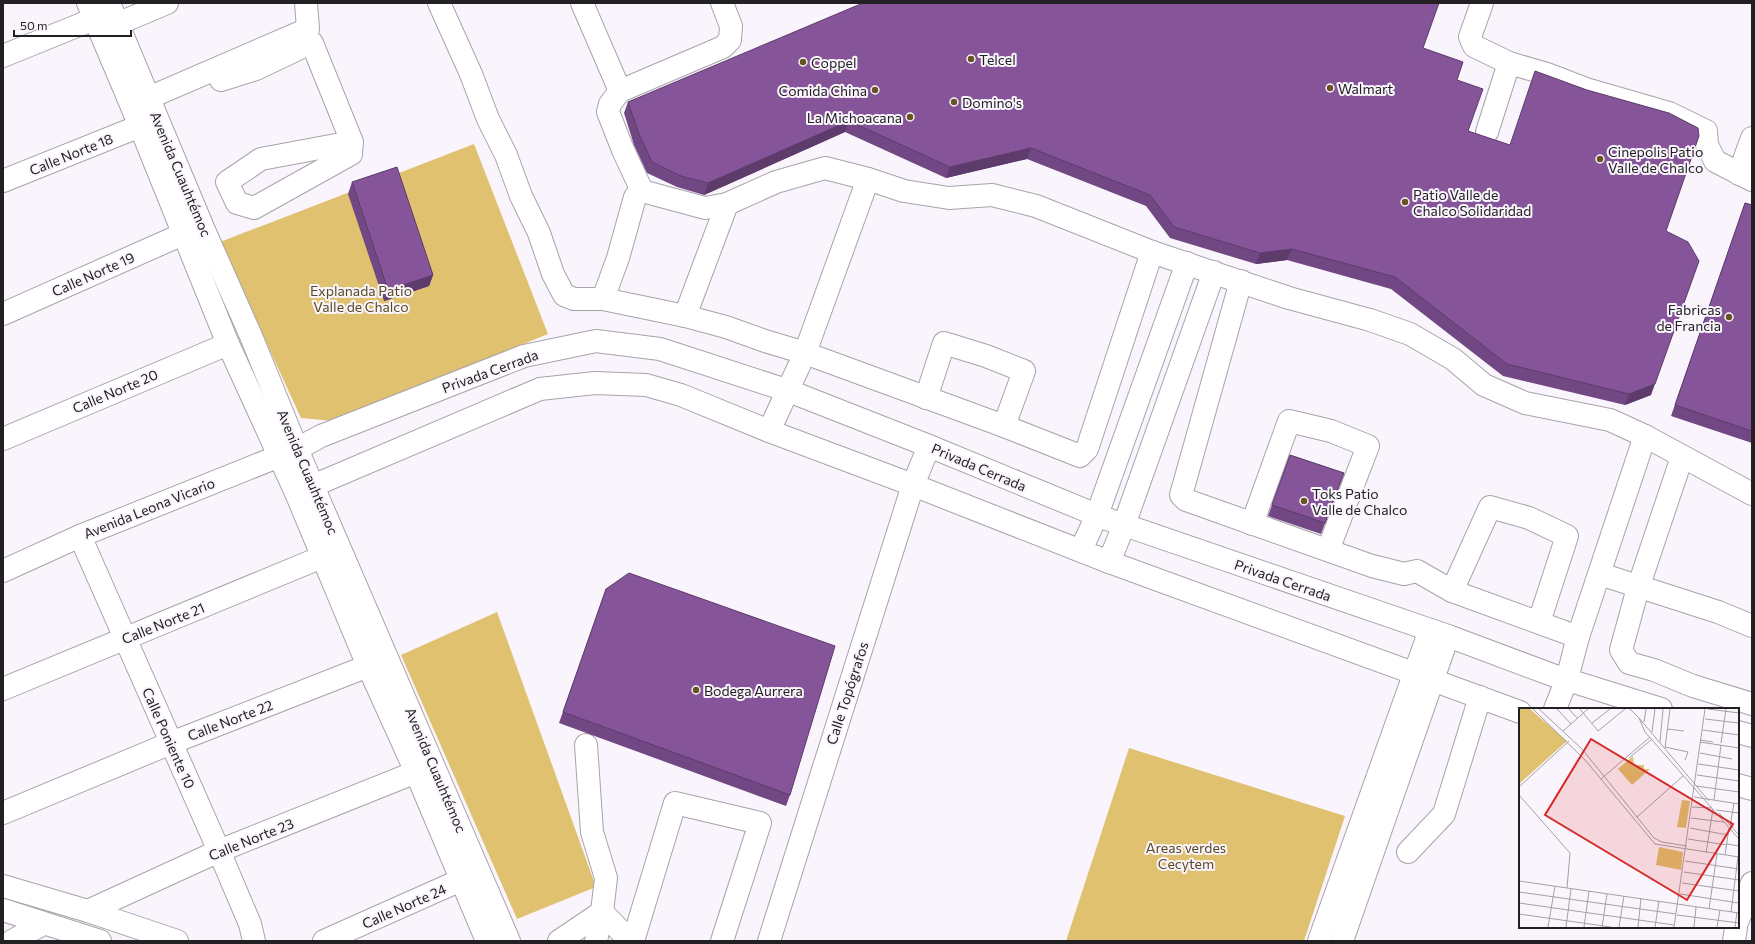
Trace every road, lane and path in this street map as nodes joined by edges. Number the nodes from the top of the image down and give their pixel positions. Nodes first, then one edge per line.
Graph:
1 (109, 3) edge
2 (167, 3) edge
3 (306, 3) edge
4 (439, 3) edge
5 (582, 3) edge
6 (722, 3) edge
7 (1482, 3) edge
8 (144, 8) edge
9 (91, 11) edge
10 (117, 24) junction
11 (310, 36) junction
12 (3, 56) edge
13 (1509, 63) junction
14 (620, 91) junction
15 (140, 101) junction
16 (140, 126) junction
17 (1487, 132) dead end
18 (1752, 138) edge
19 (352, 142) junction
20 (1745, 177) edge
21 (868, 179) junction
22 (3, 181) edge
23 (642, 190) junction
24 (727, 204) junction
25 (183, 234) junction
26 (1152, 252) junction
27 (1188, 263) junction
28 (1214, 272) junction
29 (1241, 281) junction
30 (603, 299) junction
31 (3, 314) edge
32 (685, 316) junction
33 (228, 344) junction
34 (805, 353) junction
35 (788, 391) junction
36 (926, 398) junction
37 (1004, 426) junction
38 (769, 431) junction
39 (1645, 436) junction
40 (3, 439) edge
41 (929, 446) junction
42 (288, 452) junction
43 (1682, 457) junction
44 (914, 484) junction
45 (304, 489) junction
46 (1752, 494) edge
47 (1097, 516) junction
48 (1252, 524) junction
49 (1124, 525) junction
50 (80, 536) junction
51 (1081, 550) junction
52 (1328, 550) junction
53 (322, 557) junction
54 (1109, 562) junction
55 (3, 571) edge
56 (1600, 574) junction
57 (1638, 588) junction
58 (1452, 591) junction
59 (1539, 622) junction
60 (1752, 626) edge
61 (1439, 633) junction
62 (1578, 637) junction
63 (125, 639) junction
64 (368, 666) junction
65 (1424, 677) junction
66 (1567, 680) junction
67 (3, 689) edge
68 (1480, 697) junction
69 (1752, 704) edge
70 (1555, 708) edge
71 (1658, 708) edge
72 (1519, 712) edge
73 (1739, 732) edge
74 (1752, 736) edge
75 (171, 743) junction
76 (586, 746) dead end
77 (416, 772) junction
78 (1739, 785) edge
79 (1752, 789) edge
80 (3, 813) edge
81 (219, 851) junction
82 (1408, 852) dead end
83 (462, 880) junction
84 (1752, 883) edge
85 (4, 885) edge
86 (8, 911) edge
87 (88, 911) junction
88 (602, 912) junction
89 (1739, 917) edge
90 (1739, 921) edge
91 (43, 924) junction
92 (1736, 928) edge
93 (1752, 929) edge
94 (18, 940) edge
95 (100, 941) edge
96 (177, 941) edge
97 (254, 941) edge
98 (324, 941) edge
99 (487, 941) edge
100 (509, 941) edge
101 (559, 941) edge
102 (596, 941) edge
103 (631, 941) edge
104 (722, 941) edge
105 (769, 941) edge
106 (1319, 941) edge
107 (1342, 941) edge
108 (1734, 941) edge

1 - 10 street, Avenida Cuauhtémoc
2 - 8 street
3 - 11 street
4 - 30 street
5 - 14 street
6 - 14 street
7 - 13 street
8 - 10 street
9 - 12 street
9 - 15 street, Avenida Cuauhtémoc
10 - 15 street, Avenida Cuauhtémoc
11 - 15 street
11 - 19 street
13 - 17 street
13 - 20 street
14 - 23 street
15 - 16 street, Avenida Cuauhtémoc
15 - 42 street, Avenida Cuauhtémoc
16 - 22 street, Calle Norte 18
16 - 25 street, Avenida Cuauhtémoc
18 - 20 street
19 - 19 street
21 - 24 street
21 - 26 street
21 - 34 street
23 - 24 street
23 - 30 street
24 - 32 street
25 - 31 street, Calle Norte 19
25 - 33 street, Avenida Cuauhtémoc
26 - 27 street
26 - 37 street
27 - 28 street
27 - 47 street
28 - 29 street
28 - 49 street
29 - 39 street
29 - 48 street
30 - 32 street
32 - 34 street
33 - 40 street, Calle Norte 20
33 - 42 street, Avenida Cuauhtémoc
34 - 35 street
34 - 36 street
35 - 38 street
35 - 41 street, Privada Cerrada
35 - 42 street, Privada Cerrada
36 - 37 street
36 - 37 street
38 - 44 street
38 - 45 street
39 - 43 street
39 - 56 street
41 - 44 street, Calle Topógrafos
41 - 47 street, Privada Cerrada
42 - 45 street, Avenida Cuauhtémoc
42 - 50 street, Avenida Leona Vicario
43 - 46 street
43 - 57 street
44 - 51 street
44 - 105 street, Calle Topógrafos
45 - 53 street, Avenida Cuauhtémoc
45 - 100 street, Avenida Cuauhtémoc
47 - 49 street, Privada Cerrada
47 - 51 street
48 - 52 street
48 - 52 street
49 - 54 street
49 - 61 street, Privada Cerrada
50 - 55 street, Avenida Leona Vicario
50 - 63 street, Calle Poniente 10
51 - 54 street
52 - 58 street
53 - 63 street, Calle Norte 21
53 - 64 street, Avenida Cuauhtémoc
54 - 65 street
56 - 57 street
56 - 62 street
57 - 60 street
57 - 69 street
58 - 59 street
58 - 59 street
59 - 62 street
61 - 65 street
61 - 66 street, Privada Cerrada
62 - 66 street
63 - 67 street, Calle Norte 21
63 - 75 street, Calle Poniente 10
64 - 75 street, Calle Norte 22
64 - 77 street, Avenida Cuauhtémoc
65 - 68 street
65 - 106 street
65 - 107 street
66 - 70 street
66 - 71 street, Privada Cerrada
68 - 72 street
68 - 82 street
73 - 74 street
75 - 80 street, Calle Norte 22
75 - 81 street, Calle Poniente 10
76 - 88 street
77 - 81 street, Calle Norte 23
77 - 83 street, Avenida Cuauhtémoc
78 - 79 street
81 - 87 street, Calle Norte 23
81 - 97 street, Calle Poniente 10
83 - 98 street, Calle Norte 24
83 - 99 street, Avenida Cuauhtémoc
84 - 89 street
85 - 87 street
86 - 91 street
86 - 94 street
87 - 96 street
88 - 101 street
88 - 102 street
88 - 103 street
90 - 93 street
91 - 94 street
91 - 95 street
92 - 108 street
103 - 104 street

